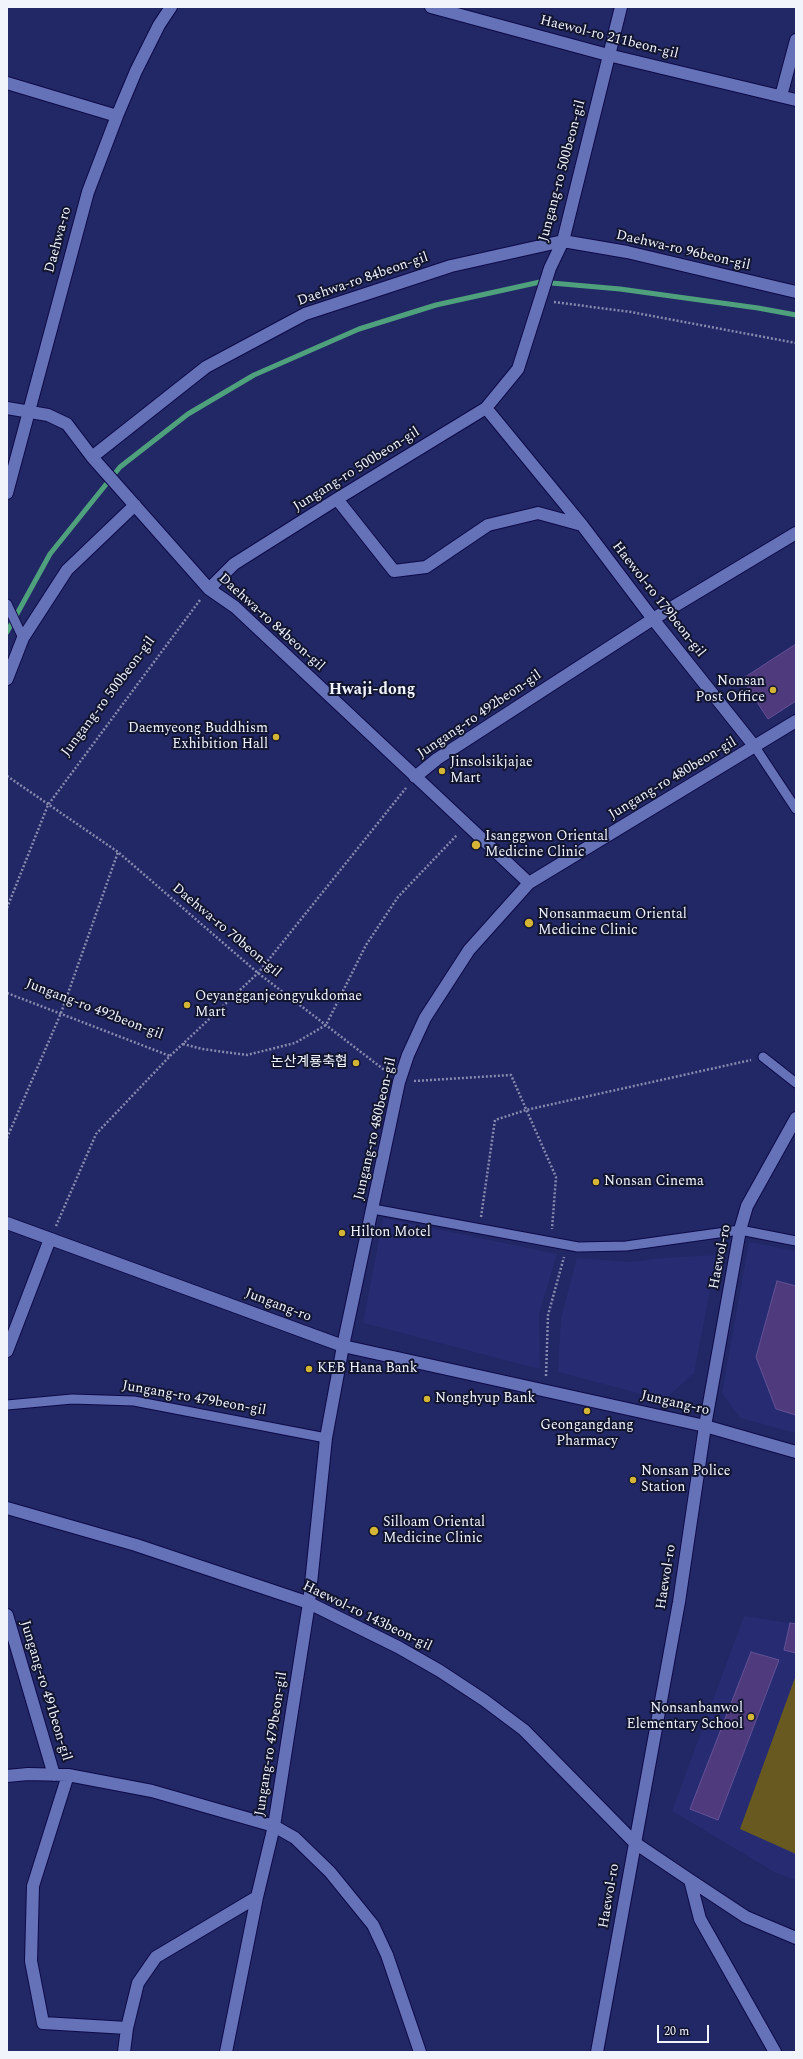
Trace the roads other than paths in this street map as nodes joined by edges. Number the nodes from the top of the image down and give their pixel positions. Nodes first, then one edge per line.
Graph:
1 (171, 7) edge
2 (431, 7) edge
3 (621, 7) edge
4 (796, 40) edge
5 (608, 55) junction
6 (7, 83) edge
7 (781, 96) junction
8 (796, 100) edge
9 (117, 116) junction
10 (563, 241) junction
11 (796, 292) edge
12 (7, 408) edge
13 (486, 408) junction
14 (28, 412) junction
15 (92, 457) junction
16 (7, 493) edge
17 (337, 499) junction
18 (135, 505) junction
19 (582, 525) junction
20 (796, 533) edge
21 (209, 589) junction
22 (7, 604) edge
23 (653, 619) junction
24 (23, 638) junction
25 (7, 679) edge
26 (796, 721) edge
27 (755, 747) junction
28 (415, 777) junction
29 (796, 808) edge
30 (529, 883) junction
31 (763, 1057) road end
32 (796, 1083) edge
33 (796, 1118) edge
34 (373, 1209) junction
35 (7, 1223) edge
36 (740, 1230) junction
37 (50, 1239) junction
38 (796, 1241) edge
39 (343, 1346) junction
40 (7, 1351) edge
41 (7, 1405) edge
42 (705, 1426) junction
43 (326, 1438) junction
44 (796, 1452) edge
45 (7, 1508) edge
46 (309, 1603) junction
47 (7, 1615) edge
48 (54, 1775) junction
49 (68, 1775) junction
50 (7, 1776) edge
51 (274, 1826) junction
52 (634, 1843) junction
53 (690, 1880) junction
54 (257, 1897) junction
55 (796, 1938) edge
56 (127, 2028) junction
57 (124, 2052) edge
58 (226, 2052) edge
59 (420, 2052) edge
60 (597, 2052) edge
61 (775, 2052) edge

1 - 9 street, Daehwa-ro
2 - 5 street, Haewol-ro 211beon-gil
3 - 5 street, Jungang-ro 500beon-gil
4 - 7 street
5 - 7 street, Haewol-ro 211beon-gil
5 - 10 street, Jungang-ro 500beon-gil
6 - 9 street
7 - 8 street, Haewol-ro 211beon-gil
9 - 14 street, Daehwa-ro
10 - 11 street, Daehwa-ro 96beon-gil
10 - 13 street, Jungang-ro 500beon-gil
10 - 15 street, Daehwa-ro 84beon-gil
12 - 14 street, Daehwa-ro 84beon-gil
13 - 17 street, Jungang-ro 500beon-gil
13 - 19 street, Haewol-ro 179beon-gil
14 - 15 street, Daehwa-ro 84beon-gil
14 - 16 street, Daehwa-ro
15 - 18 street, Daehwa-ro 84beon-gil
17 - 19 street
17 - 21 street, Jungang-ro 500beon-gil
18 - 21 street, Daehwa-ro 84beon-gil
18 - 24 street
19 - 23 street, Haewol-ro 179beon-gil
20 - 23 street, Jungang-ro 492beon-gil
21 - 28 street, Daehwa-ro 84beon-gil
22 - 24 lane
23 - 27 street, Haewol-ro 179beon-gil
23 - 28 street, Jungang-ro 492beon-gil
24 - 25 street
26 - 27 street, Jungang-ro 480beon-gil
27 - 29 lane, Haewol-ro 179beon-gil
27 - 30 street, Jungang-ro 480beon-gil
28 - 30 street, Daehwa-ro 84beon-gil
30 - 34 street, Jungang-ro 480beon-gil
31 - 32 lane
33 - 36 street, Haewol-ro
34 - 36 lane
34 - 39 street, Jungang-ro 480beon-gil
35 - 37 street, Jungang-ro
36 - 38 lane
36 - 42 street, Haewol-ro
37 - 39 street, Jungang-ro
37 - 40 street
39 - 42 street, Jungang-ro
39 - 43 street, Jungang-ro 479beon-gil
41 - 43 lane, Jungang-ro 479beon-gil
42 - 44 street, Jungang-ro
42 - 52 street, Haewol-ro
43 - 46 street, Jungang-ro 479beon-gil
45 - 46 street, Haewol-ro 143beon-gil
46 - 51 street, Jungang-ro 479beon-gil
46 - 52 street, Haewol-ro 143beon-gil
47 - 48 street, Jungang-ro 491beon-gil
48 - 49 street
48 - 50 street
49 - 51 street
49 - 56 street
51 - 54 street, Jungang-ro 479beon-gil
51 - 59 street
52 - 53 street, Haewol-ro 143beon-gil
52 - 60 street, Haewol-ro
53 - 55 street, Haewol-ro 143beon-gil
53 - 61 street
54 - 56 street
54 - 58 street, Jungang-ro 479beon-gil
56 - 57 street

